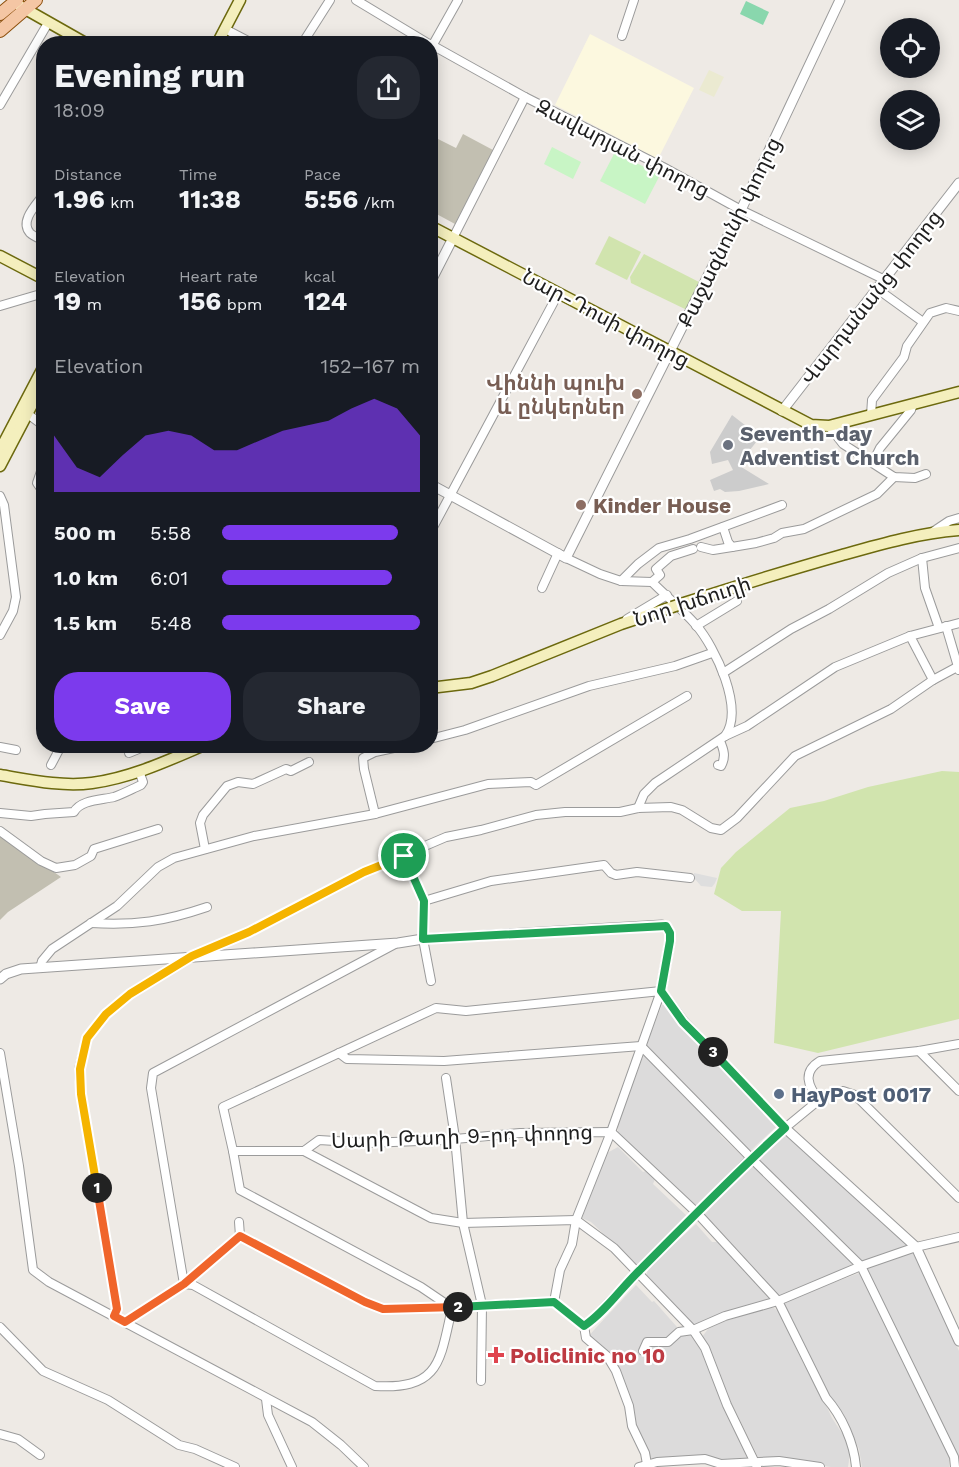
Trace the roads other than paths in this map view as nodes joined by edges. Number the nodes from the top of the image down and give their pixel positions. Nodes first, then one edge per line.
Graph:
1 (36, 0) edge
2 (241, 0) edge
3 (330, 0) edge
4 (356, 0) edge
5 (458, 0) edge
6 (634, 0) edge
7 (840, 0) edge
8 (17, 3) edge
9 (0, 14) edge
10 (48, 23) junction
11 (226, 30) junction
12 (0, 31) edge
13 (40, 36) edge
14 (72, 36) edge
15 (223, 36) edge
16 (238, 36) edge
17 (307, 36) edge
18 (415, 36) edge
19 (437, 36) edge
20 (622, 36) dead end
21 (36, 44) edge
22 (438, 50) edge
23 (525, 97) junction
24 (0, 105) edge
25 (959, 183) edge
26 (36, 205) edge
27 (741, 210) junction
28 (438, 230) edge
29 (36, 236) edge
30 (453, 238) junction
31 (0, 256) edge
32 (438, 267) edge
33 (36, 275) edge
34 (883, 279) junction
35 (876, 288) junction
36 (558, 294) junction
37 (36, 296) edge
38 (0, 306) edge
39 (959, 311) edge
40 (923, 322) junction
41 (670, 352) junction
42 (36, 384) edge
43 (959, 392) edge
44 (36, 394) edge
45 (913, 404) junction
46 (782, 411) junction
47 (24, 412) junction
48 (871, 415) junction
49 (36, 420) edge
50 (829, 426) junction
51 (0, 450) edge
52 (873, 462) junction
53 (0, 466) edge
54 (926, 474) dead end
55 (894, 477) junction
56 (438, 488) edge
57 (450, 495) junction
58 (0, 496) edge
59 (782, 506) dead end
60 (438, 518) edge
61 (959, 518) edge
62 (723, 527) junction
63 (959, 530) edge
64 (933, 532) junction
65 (732, 547) junction
66 (959, 548) edge
67 (562, 555) junction
68 (922, 558) junction
69 (621, 581) junction
70 (652, 582) junction
71 (542, 588) dead end
72 (667, 595) junction
73 (737, 601) dead end
74 (959, 622) edge
75 (621, 624) junction
76 (696, 626) junction
77 (942, 627) junction
78 (0, 635) edge
79 (910, 636) junction
80 (712, 652) junction
81 (958, 668) edge
82 (723, 673) junction
83 (933, 680) junction
84 (438, 687) edge
85 (687, 696) dead end
86 (438, 737) edge
87 (723, 738) junction
88 (0, 747) edge
89 (16, 750) dead end
90 (57, 753) edge
91 (185, 753) edge
92 (372, 753) edge
93 (309, 762) dead end
94 (51, 765) dead end
95 (718, 765) dead end
96 (140, 771) junction
97 (0, 775) edge
98 (638, 808) junction
99 (0, 813) edge
100 (375, 814) junction
101 (158, 829) dead end
102 (0, 831) edge
103 (205, 849) junction
104 (404, 856) junction
105 (690, 878) dead end
106 (424, 901) junction
107 (207, 907) dead end
108 (91, 923) junction
109 (423, 939) junction
110 (398, 943) junction
111 (192, 956) junction
112 (40, 968) junction
113 (0, 979) edge
114 (431, 981) dead end
115 (661, 991) junction
116 (959, 1044) edge
117 (641, 1046) junction
118 (919, 1051) junction
119 (0, 1053) edge
120 (339, 1053) junction
121 (446, 1078) dead end
122 (959, 1091) edge
123 (819, 1100) junction
124 (785, 1128) junction
125 (611, 1132) junction
126 (456, 1138) junction
127 (233, 1151) junction
128 (304, 1151) junction
129 (751, 1158) junction
130 (959, 1198) edge
131 (697, 1213) junction
132 (576, 1220) junction
133 (239, 1222) dead end
134 (463, 1223) junction
135 (240, 1236) junction
136 (959, 1237) edge
137 (916, 1246) junction
138 (861, 1266) junction
139 (637, 1273) junction
140 (184, 1284) junction
141 (778, 1301) junction
142 (554, 1302) junction
143 (482, 1305) junction
144 (452, 1308) junction
145 (114, 1316) junction
146 (125, 1322) junction
147 (584, 1326) junction
148 (0, 1327) edge
149 (693, 1330) junction
150 (959, 1341) edge
151 (643, 1351) dead end
152 (481, 1381) dead end
153 (266, 1399) junction
154 (0, 1434) edge
155 (40, 1455) dead end
156 (647, 1464) junction
157 (658, 1464) edge
158 (756, 1464) edge
159 (235, 1467) edge
160 (292, 1467) edge
161 (364, 1467) edge
162 (639, 1467) edge
163 (820, 1467) edge
164 (856, 1467) edge
165 (953, 1467) edge

1 - 8 main road
2 - 11 main road
3 - 17 street
4 - 18 street, Զավարյան փողոց
5 - 19 street
6 - 20 street
7 - 27 street, Քաջազնունի փողոց
8 - 9 main road
8 - 10 main road
8 - 12 main road
10 - 13 street
10 - 14 main road
11 - 15 main road
11 - 16 street
21 - 24 street
22 - 23 street, Զավարյան փողոց
23 - 27 street, Զավարյան փողոց
23 - 30 street
25 - 34 street, Վարդանանց փողոց
26 - 29 street
27 - 34 street, Զավարյան փողոց
27 - 41 street, Քաջազնունի փողոց
28 - 30 main road, Նար-Դոսի փողոց
30 - 32 street
30 - 36 main road, Նար-Դոսի փողոց
31 - 33 main road
34 - 35 street, Վարդանանց փողոց
35 - 40 street
35 - 46 street, Վարդանանց փողոց
36 - 41 main road, Նար-Դոսի փողոց
36 - 57 street
37 - 38 street
39 - 40 street
40 - 48 street
41 - 46 main road, Նար-Դոսի փողոց
41 - 67 street, Քաջազնունի փողոց
42 - 47 main road
43 - 45 main road
44 - 47 main road
45 - 48 main road
45 - 52 street
46 - 50 main road, Նար-Դոսի փողոց
47 - 49 street
47 - 51 main road
47 - 53 main road
48 - 50 main road
50 - 52 street
52 - 55 street
54 - 55 street
55 - 65 street
56 - 57 street
57 - 60 street
57 - 67 street
58 - 78 street
59 - 62 street
61 - 64 street
62 - 65 street
62 - 69 street
63 - 64 main road, Նոր խճուղի
64 - 75 main road, Նոր խճուղի, bridge
65 - 70 street
66 - 68 street
67 - 69 street
67 - 71 street
68 - 77 street
68 - 82 street
69 - 70 street
70 - 72 street
72 - 75 street
72 - 76 street
73 - 76 street
74 - 77 street
75 - 84 main road, Նոր խճուղի
76 - 80 street
77 - 79 street
77 - 81 street
79 - 83 street
79 - 87 street
80 - 82 street
80 - 86 street
81 - 83 street
82 - 87 street
83 - 98 street
85 - 100 street
87 - 95 street
87 - 98 street
88 - 89 street
90 - 94 street
91 - 96 main road
92 - 100 street
93 - 103 street
96 - 97 main road
96 - 99 street
98 - 104 street
100 - 103 street
101 - 102 street
103 - 108 street
104 - 106 street
104 - 111 street
105 - 106 street
106 - 109 street
107 - 108 street
108 - 112 street
109 - 110 street
109 - 114 street
109 - 115 street
110 - 111 street
110 - 140 street
111 - 112 street
111 - 145 street
112 - 113 street
115 - 117 street
115 - 120 street
115 - 124 street
116 - 118 street
117 - 120 street
117 - 125 street
117 - 129 street
118 - 122 street
118 - 123 street
119 - 145 street
120 - 127 street
121 - 126 street
123 - 124 street
123 - 130 street
124 - 129 street
124 - 137 street
125 - 126 street, Սարի Թաղի 9-րդ փողոց
125 - 131 street, Սարի Թաղի 9-րդ փողոց
125 - 132 street
126 - 128 street, Սարի Թաղի 9-րդ փողոց
126 - 134 street
127 - 128 street, Սարի Թաղի 9-րդ փողոց
127 - 144 street
128 - 134 street
129 - 131 street
129 - 138 street
131 - 139 street
131 - 141 street, Սարի Թաղի 9-րդ փողոց
132 - 134 street
132 - 139 street
132 - 142 street
133 - 135 street
134 - 143 street
135 - 140 street
135 - 144 street
136 - 137 street
137 - 138 street
137 - 150 street
138 - 141 street
138 - 165 street
139 - 147 street
139 - 149 street
140 - 144 street
140 - 146 street
141 - 149 street
141 - 164 street, Սարի Թաղի 9-րդ փողոց
142 - 143 street
142 - 147 street
143 - 144 street
143 - 152 street
145 - 146 street
146 - 153 street
147 - 156 street
148 - 159 street
149 - 151 street
149 - 158 street
153 - 160 street
153 - 161 street
154 - 155 street
156 - 157 street
156 - 162 street
157 - 158 street
158 - 163 street

